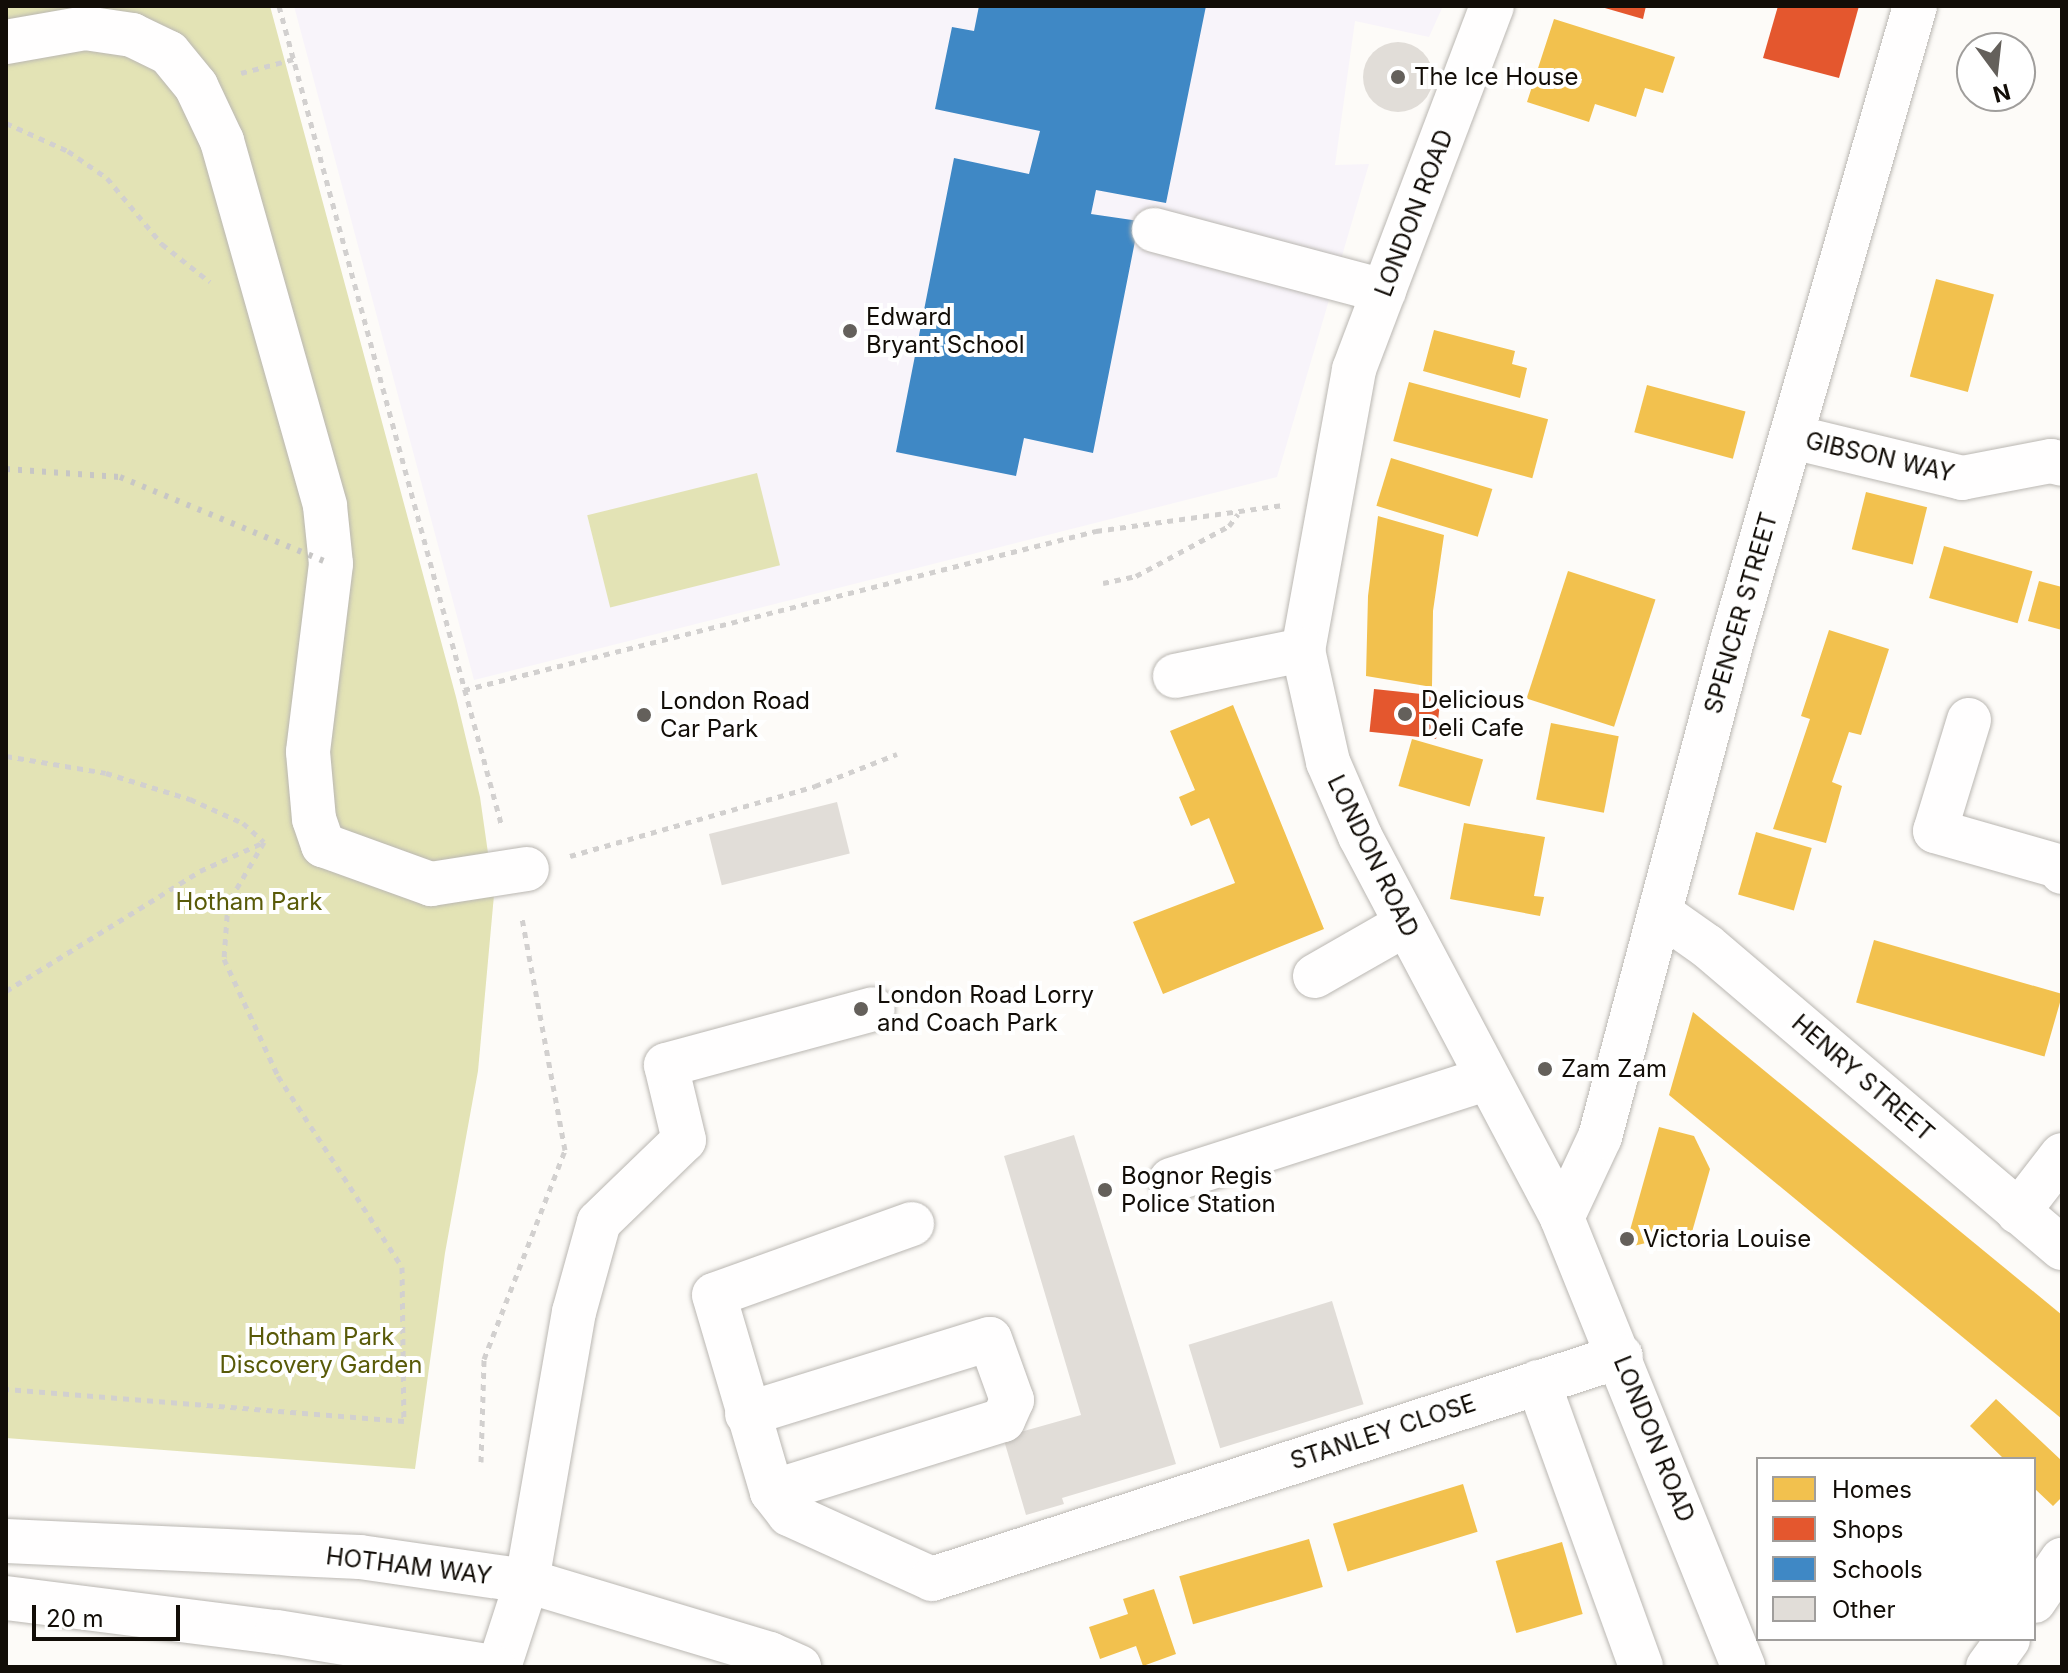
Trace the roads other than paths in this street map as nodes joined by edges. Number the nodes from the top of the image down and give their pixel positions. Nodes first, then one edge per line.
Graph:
1 (1492, 6) edge
2 (1915, 6) edge
3 (6, 42) edge
4 (1154, 230) dead end
5 (1384, 291) junction
6 (1793, 437) junction
7 (2062, 464) edge
8 (1303, 650) junction
9 (1175, 676) dead end
10 (1969, 720) dead end
11 (520, 870) road end
12 (2062, 872) edge
13 (1660, 913) junction
14 (1406, 924) junction
15 (1315, 976) dead end
16 (873, 1009) dead end
17 (1485, 1079) junction
18 (2062, 1155) edge
19 (1171, 1180) dead end
20 (2018, 1212) junction
21 (1562, 1218) junction
22 (912, 1224) dead end
23 (2062, 1248) edge
24 (1621, 1356) junction
25 (1538, 1382) junction
26 (747, 1414) junction
27 (772, 1492) junction
28 (6, 1541) edge
29 (2062, 1560) edge
30 (527, 1581) junction
31 (6, 1598) edge
32 (2036, 1598) edge
33 (2007, 1641) edge
34 (497, 1667) edge
35 (799, 1667) edge
36 (1641, 1667) edge
37 (1743, 1667) edge
38 (1988, 1667) edge

1 - 5 street, LONDON ROAD
2 - 6 street, SPENCER STREET
3 - 11 street
4 - 5 street
5 - 8 street, LONDON ROAD
6 - 7 street, GIBSON WAY
6 - 13 street, SPENCER STREET
8 - 9 street
8 - 14 street, LONDON ROAD
10 - 12 street
13 - 20 street, HENRY STREET
13 - 21 street, SPENCER STREET
14 - 15 street
14 - 17 street, LONDON ROAD
16 - 30 street
17 - 19 street
17 - 21 street, LONDON ROAD
18 - 20 street
20 - 23 street, HENRY STREET
21 - 24 street, LONDON ROAD
22 - 26 street
24 - 25 street, STANLEY CLOSE
24 - 37 street, LONDON ROAD
25 - 27 street, STANLEY CLOSE
25 - 36 street
26 - 27 street
26 - 27 street
28 - 30 street, HOTHAM WAY
29 - 32 street
30 - 34 street
30 - 35 street, HOTHAM WAY
31 - 34 street
33 - 38 street

